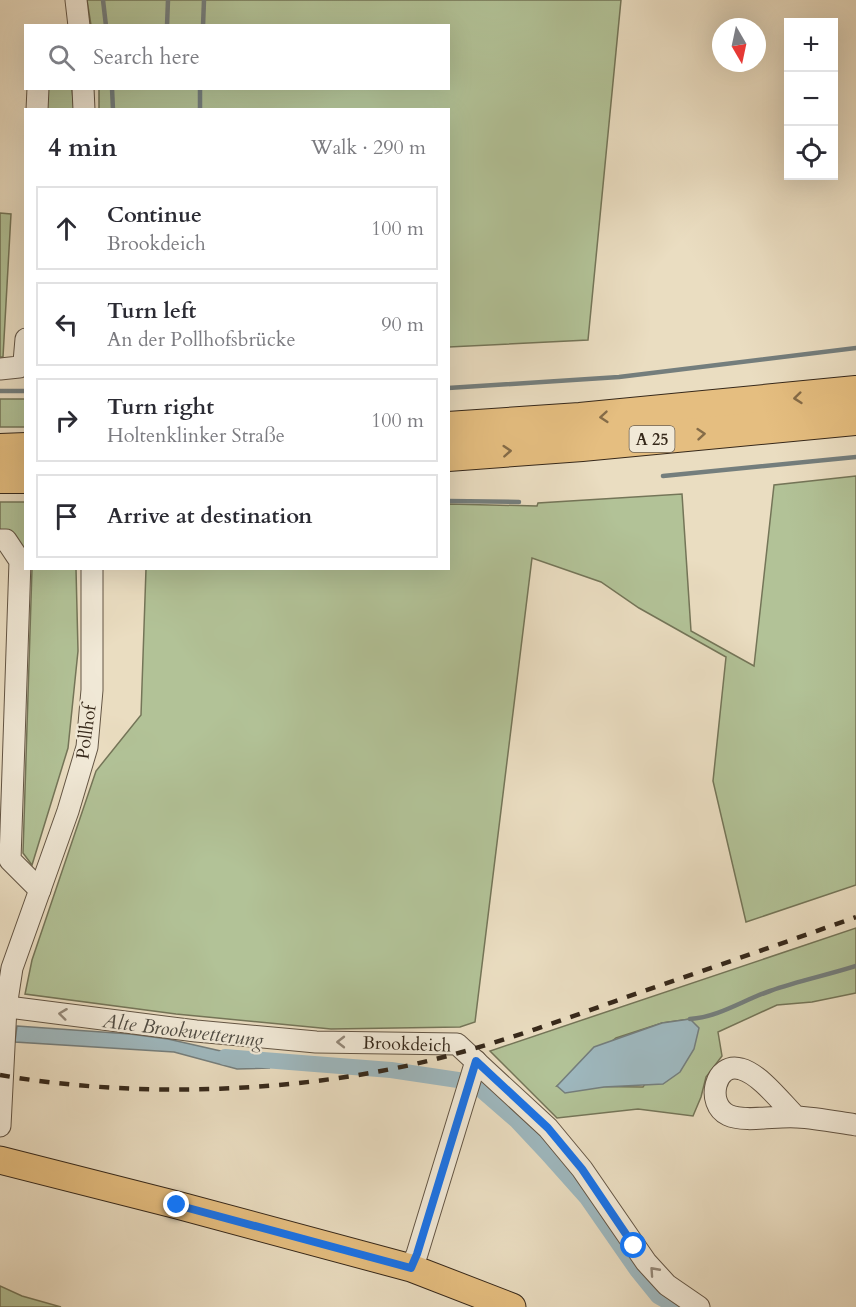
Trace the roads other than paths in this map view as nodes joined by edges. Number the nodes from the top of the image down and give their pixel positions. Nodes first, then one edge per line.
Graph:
1 (76, 0) edge
2 (79, 24) edge
3 (38, 90) edge
4 (83, 90) edge
5 (37, 108) edge
6 (84, 108) edge
7 (24, 362) edge
8 (10, 368) edge
9 (856, 392) edge
10 (856, 419) edge
11 (450, 428) edge
12 (24, 449) edge
13 (0, 450) edge
14 (450, 455) edge
15 (0, 477) edge
16 (24, 477) edge
17 (3, 540) edge
18 (92, 570) edge
19 (40, 890) junction
20 (3, 1007) edge
21 (472, 1078) junction
22 (796, 1117) dead end
23 (856, 1125) edge
24 (0, 1126) edge
25 (0, 1160) edge
26 (411, 1268) junction
27 (512, 1307) edge
28 (699, 1307) edge

1 - 2 street
3 - 5 street
4 - 6 street
7 - 8 street
9 -> 11 highway, A 25
14 -> 10 highway, A 25
12 - 13 highway
15 - 16 highway
17 - 19 street
18 - 19 street, Pollhof
19 - 20 street, Pollhof
21 -> 20 street, Brookdeich
20 - 24 street, Pollhof
21 - 26 street
28 -> 21 street, Brookdeich
22 - 23 street
25 - 26 main road
26 - 27 main road

